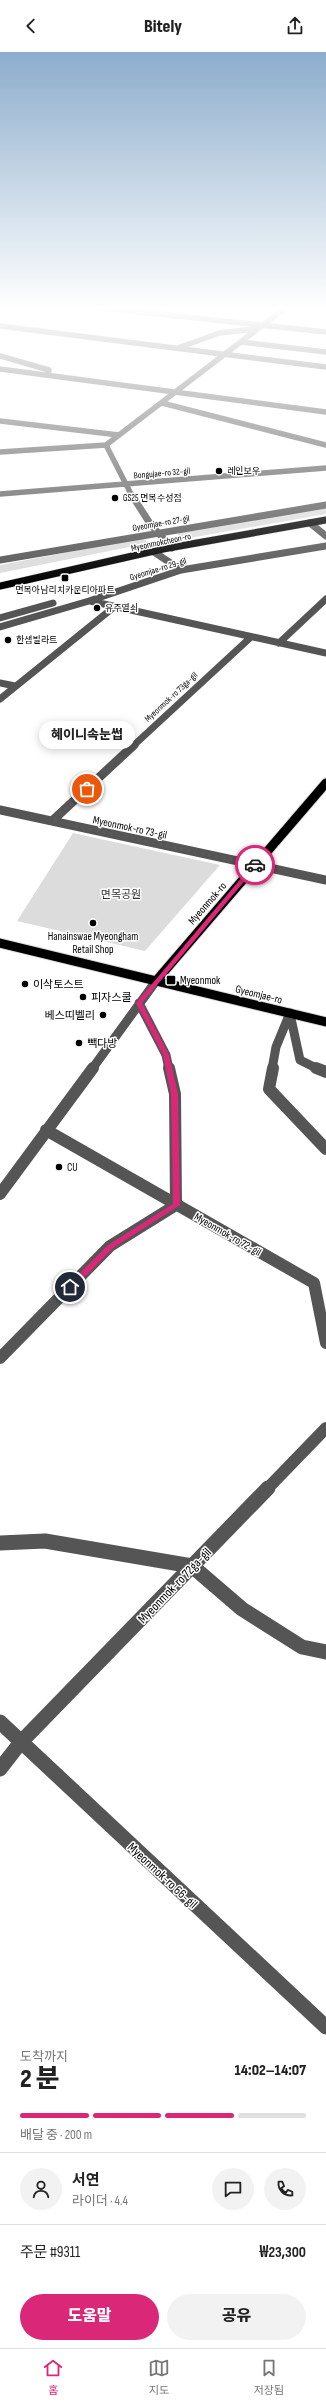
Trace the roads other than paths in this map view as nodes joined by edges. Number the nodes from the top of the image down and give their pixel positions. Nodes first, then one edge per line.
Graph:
1 (165, 401) edge
2 (240, 401) edge
3 (162, 403) junction
4 (326, 412) edge
5 (0, 421) edge
6 (120, 435) junction
7 (106, 445) junction
8 (326, 445) edge
9 (0, 452) edge
10 (326, 468) edge
11 (125, 485) junction
12 (0, 494) edge
13 (326, 505) edge
14 (326, 520) edge
15 (310, 523) junction
16 (155, 533) junction
17 (326, 536) edge
18 (326, 546) edge
19 (172, 548) junction
20 (154, 552) junction
21 (0, 560) edge
22 (181, 570) junction
23 (0, 586) edge
24 (326, 599) edge
25 (89, 601) junction
26 (53, 603) dead end
27 (114, 607) junction
28 (0, 618) edge
29 (0, 627) edge
30 (251, 637) junction
31 (279, 643) junction
32 (326, 653) edge
33 (0, 683) edge
34 (15, 686) junction
35 (0, 699) edge
36 (326, 783) edge
37 (0, 810) edge
38 (52, 821) junction
39 (256, 865) junction
40 (326, 880) edge
41 (0, 943) edge
42 (156, 981) junction
43 (139, 1003) junction
44 (290, 1014) junction
45 (326, 1022) edge
46 (326, 1072) edge
47 (46, 1130) junction
48 (326, 1149) edge
49 (0, 1194) edge
50 (176, 1205) junction
51 (326, 1343) edge
52 (0, 1358) edge
53 (326, 1428) edge
54 (0, 1543) edge
55 (192, 1566) junction
56 (326, 1652) edge
57 (0, 1722) edge
58 (21, 1742) junction
59 (0, 1769) edge
60 (326, 2027) edge

1 - 3 street
2 - 4 street
3 - 6 street
3 - 8 street
5 - 6 street
6 - 7 street
7 - 9 street
7 - 11 street
10 - 11 street, Bongujae-ro 32-gil
11 - 12 street, Bongujae-ro 32-gil
11 - 16 street
13 - 16 street, Gyeomjae-ro 27-gil
14 - 15 main road, Myeonmokcheon-ro
15 - 17 street
15 - 19 main road, Myeonmokcheon-ro
16 - 19 street
16 - 21 street, Gyeomjae-ro 27-gil
18 - 22 street, Gyeomjae-ro 29-gil
19 - 20 main road, Myeonmokcheon-ro
20 - 22 street
20 - 23 main road, Myeonmokcheon-ro
22 - 25 street, Gyeomjae-ro 29-gil
24 - 31 street
25 - 27 street
25 - 29 street, Gyeomjae-ro 29-gil
26 - 28 street
27 - 30 street
27 - 34 street
30 - 31 street
30 - 38 street, Myeonmok-ro 73ga-gil
31 - 32 street
33 - 34 street
34 - 35 street
36 - 39 main road, Myeonmok-ro
37 - 38 street, Myeonmok-ro 73-gil
38 - 39 street, Myeonmok-ro 73-gil
39 - 40 street, Myeonmok-ro 73-gil
39 - 42 main road, Myeonmok-ro
41 - 42 main road, Gyeomjae-ro
42 - 43 street, Myeonmok-ro
42 - 44 main road, Gyeomjae-ro
43 - 47 street, Myeonmok-ro
43 - 50 street
44 - 45 main road, Gyeomjae-ro
44 - 46 street
44 - 48 street
47 - 49 street, Myeonmok-ro
47 - 50 street, Myeonmok-ro 72-gil
50 - 51 street, Myeonmok-ro 72-gil
50 - 52 street
53 - 55 street, Myeonmok-ro 72ga-gil
54 - 55 street
55 - 56 street
55 - 58 street, Myeonmok-ro 72ga-gil
57 - 58 street, Myeonmok-ro 66-gil
58 - 59 street, Myeonmok-ro 72ga-gil
58 - 60 street, Myeonmok-ro 66-gil

